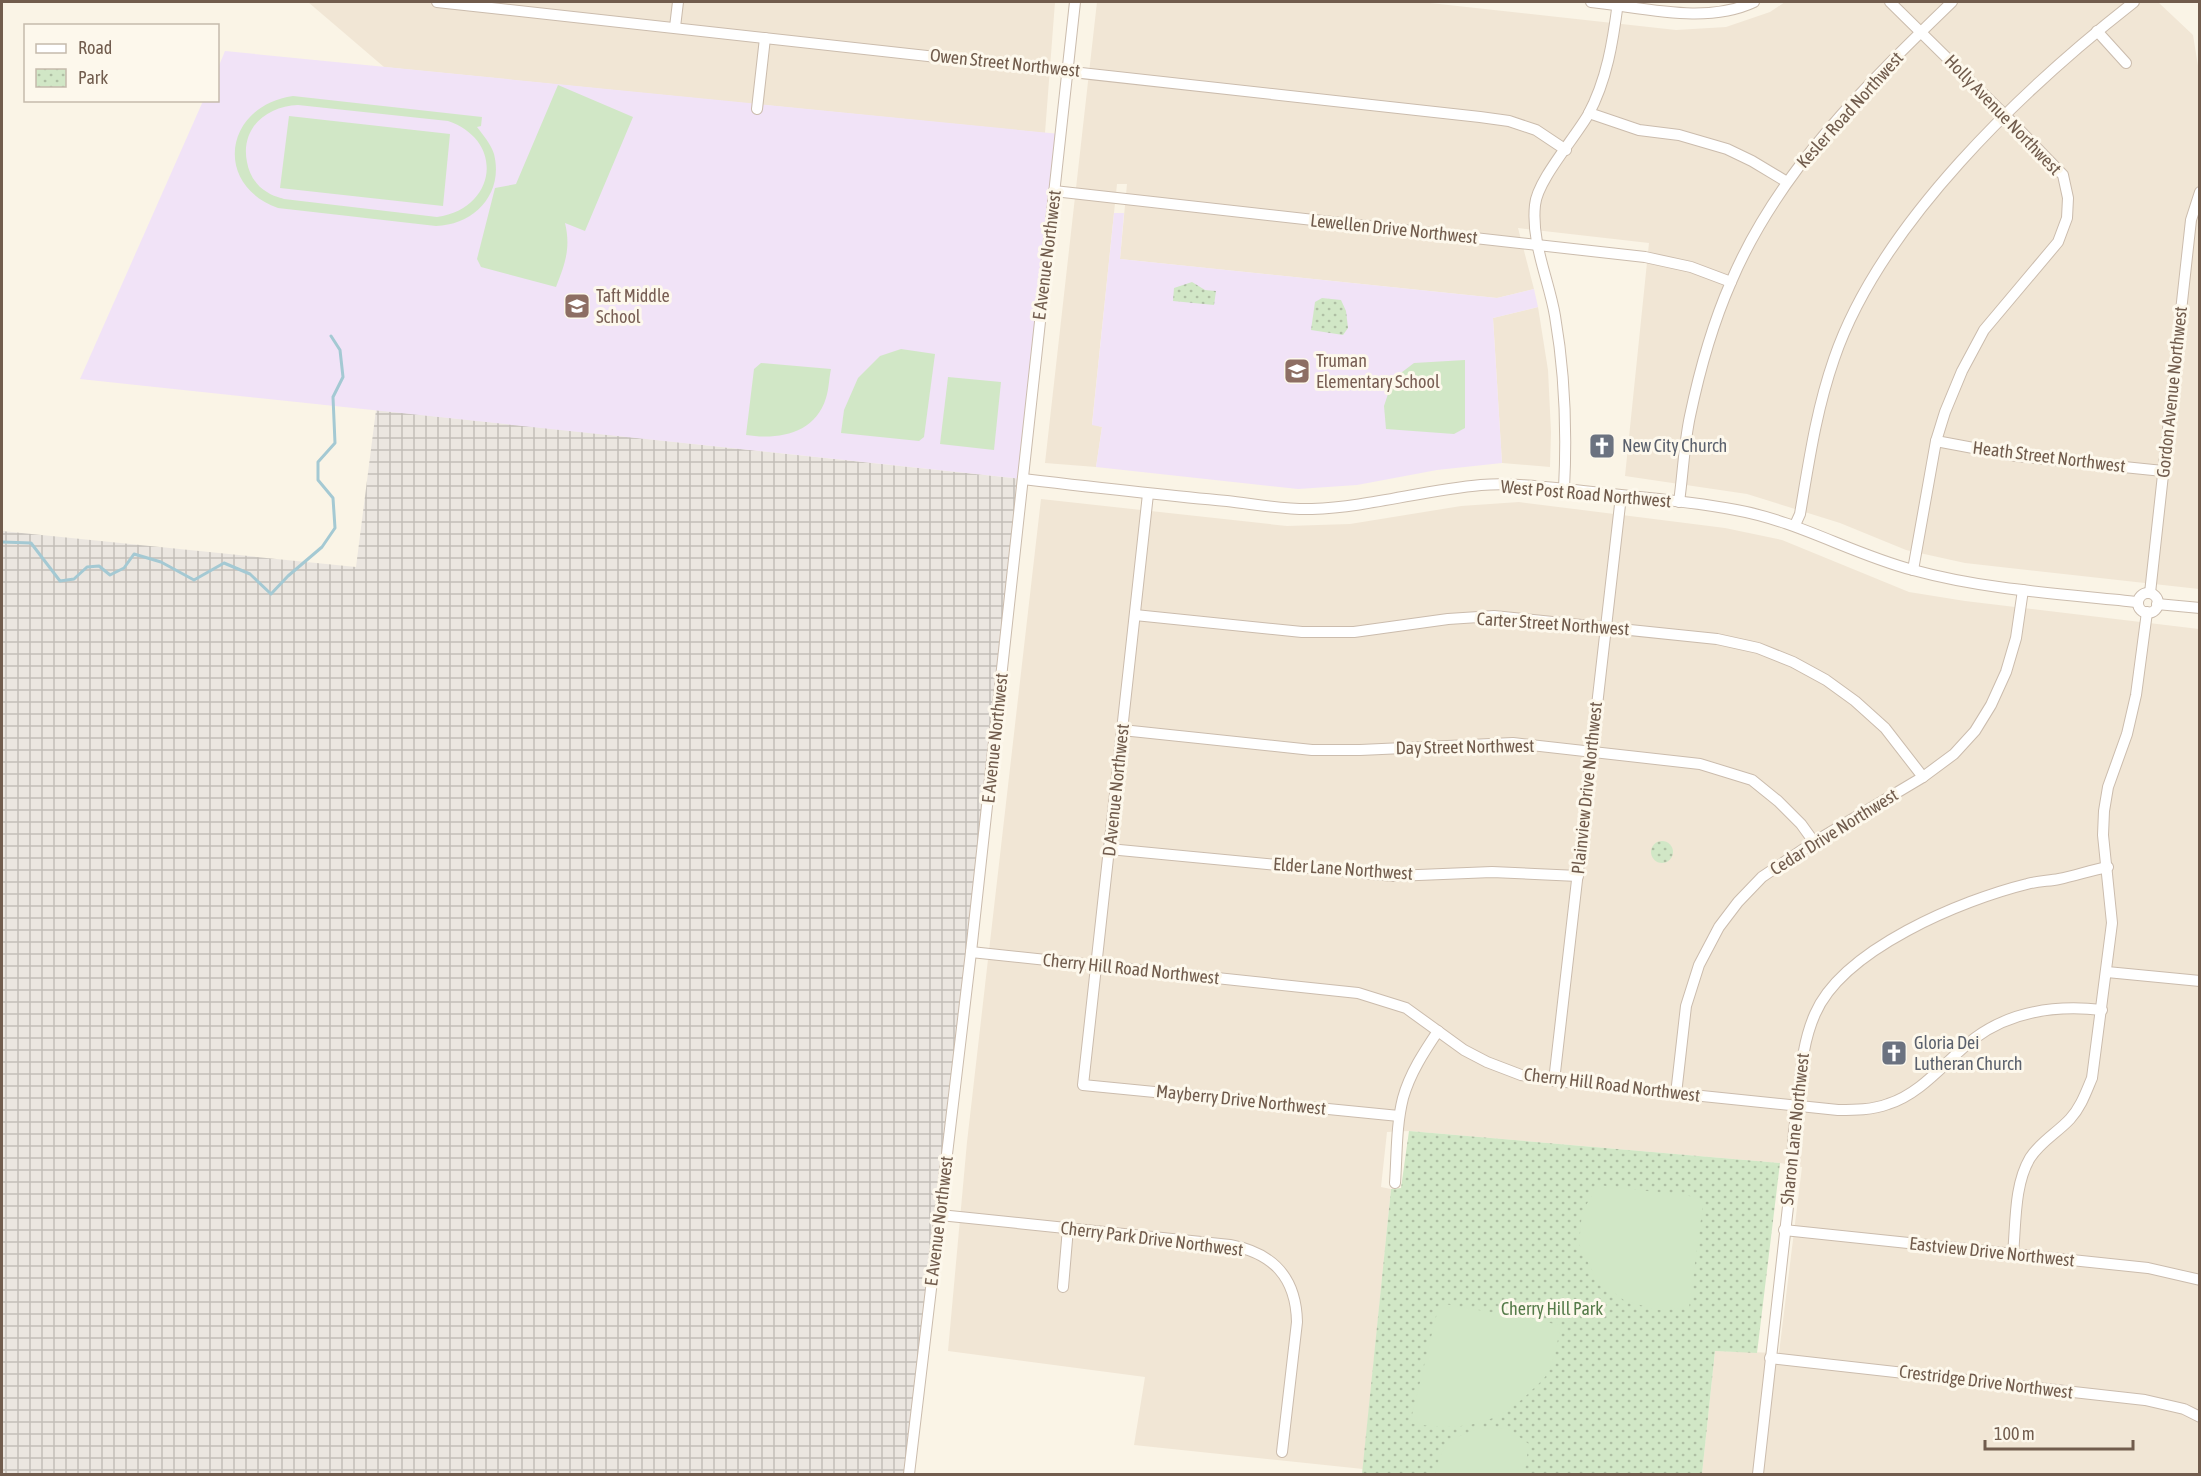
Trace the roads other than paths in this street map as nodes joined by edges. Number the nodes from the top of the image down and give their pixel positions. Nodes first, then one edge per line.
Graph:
1 (437, 2) edge
2 (678, 2) edge
3 (1075, 2) edge
4 (1591, 2) edge
5 (1754, 2) edge
6 (1890, 2) edge
7 (1952, 2) edge
8 (2134, 2) edge
9 (1618, 3) edge
10 (675, 27) junction
11 (1922, 31) junction
12 (2097, 31) junction
13 (765, 38) junction
14 (2126, 63) dead end
15 (1068, 70) junction
16 (757, 109) dead end
17 (1589, 113) junction
18 (2005, 115) junction
19 (1566, 150) junction
20 (1787, 182) junction
21 (1054, 191) junction
22 (2199, 192) edge
23 (1537, 244) junction
24 (1731, 282) junction
25 (1936, 441) junction
26 (2163, 471) junction
27 (1023, 479) junction
28 (1564, 489) junction
29 (1148, 494) junction
30 (1621, 496) junction
31 (1679, 502) junction
32 (1795, 525) junction
33 (1913, 570) junction
34 (2023, 590) junction
35 (2150, 593) junction
36 (2138, 602) junction
37 (2157, 604) junction
38 (2199, 609) edge
39 (2147, 612) junction
40 (1135, 615) junction
41 (1606, 626) junction
42 (1122, 729) junction
43 (1592, 751) junction
44 (1923, 777) junction
45 (1814, 842) junction
46 (1109, 849) junction
47 (2108, 867) junction
48 (1578, 876) junction
49 (971, 952) junction
50 (1096, 965) junction
51 (2107, 972) junction
52 (2199, 981) edge
53 (2102, 1010) junction
54 (1438, 1031) junction
55 (1554, 1081) junction
56 (1083, 1085) joint
57 (1676, 1094) junction
58 (1797, 1107) junction
59 (1400, 1116) junction
60 (1395, 1183) dead end
61 (940, 1215) junction
62 (1068, 1228) junction
63 (1784, 1230) junction
64 (2013, 1254) junction
65 (2199, 1280) edge
66 (1063, 1287) dead end
67 (1770, 1358) junction
68 (2199, 1417) edge
69 (1282, 1452) dead end
70 (909, 1474) edge
71 (1758, 1474) edge

1 - 10 street, Owen Street Northwest
2 - 10 street
3 - 15 street, E Avenue Northwest
4 - 9 street
5 - 9 street
6 - 11 street, Holly Avenue Northwest
7 - 11 street, Kesler Road Northwest
8 - 12 street
9 - 17 street
10 - 13 street, Owen Street Northwest
11 - 18 street, Holly Avenue Northwest
11 - 20 street, Kesler Road Northwest
12 - 14 street
12 - 18 street
13 - 15 street, Owen Street Northwest
13 - 16 street
15 - 19 street, Owen Street Northwest
15 - 21 street, E Avenue Northwest
17 - 19 street
17 - 20 street
18 - 25 street, Holly Avenue Northwest
18 - 32 street
19 - 23 street
20 - 24 street, Kesler Road Northwest
21 - 23 street, Lewellen Drive Northwest
21 - 27 street, E Avenue Northwest
22 - 26 street, Gordon Avenue Northwest
23 - 24 street, Lewellen Drive Northwest
23 - 28 street
24 - 31 street, Kesler Road Northwest
25 - 26 street, Heath Street Northwest
25 - 33 street, Holly Avenue Northwest
26 - 35 street, Gordon Avenue Northwest
27 - 29 street, West Post Road Northwest
27 - 49 street, E Avenue Northwest
28 - 29 street, West Post Road Northwest
28 - 30 street, West Post Road Northwest
29 - 40 street, D Avenue Northwest
30 - 31 street, West Post Road Northwest
30 - 41 street, Plainview Drive Northwest
31 - 32 street, West Post Road Northwest
32 - 33 street, West Post Road Northwest
33 - 34 street, West Post Road Northwest
34 - 36 street, West Post Road Northwest
34 - 44 street, Cedar Drive Northwest
35 - 36 street
35 - 37 street
36 - 39 street
37 - 38 street
37 - 39 street
39 - 47 street
40 - 41 street, Carter Street Northwest
40 - 42 street, D Avenue Northwest
41 - 43 street, Plainview Drive Northwest
41 - 44 street, Carter Street Northwest
42 - 43 street, Day Street Northwest
42 - 46 street, D Avenue Northwest
43 - 45 street, Day Street Northwest
43 - 48 street, Plainview Drive Northwest
44 - 45 street, Cedar Drive Northwest
45 - 57 street, Cedar Drive Northwest
46 - 48 street, Elder Lane Northwest
46 - 50 street, D Avenue Northwest
47 - 51 street
47 - 58 street, Sharon Lane Northwest
48 - 55 street, Plainview Drive Northwest
49 - 50 street, Cherry Hill Road Northwest
49 - 61 street, E Avenue Northwest
50 - 54 street, Cherry Hill Road Northwest
50 - 56 street, D Avenue Northwest
51 - 52 street
51 - 53 street
53 - 58 street, Cherry Hill Road Northwest
53 - 64 street
54 - 55 street, Cherry Hill Road Northwest
54 - 59 street
55 - 57 street, Cherry Hill Road Northwest
56 - 59 street, Mayberry Drive Northwest
57 - 58 street, Cherry Hill Road Northwest
58 - 63 street, Sharon Lane Northwest
59 - 60 street
61 - 62 street, Cherry Park Drive Northwest
61 - 70 street, E Avenue Northwest
62 - 66 street
62 - 69 street, Cherry Park Drive Northwest
63 - 64 street, Eastview Drive Northwest
63 - 67 street, Sharon Lane Northwest
64 - 65 street, Eastview Drive Northwest
67 - 68 street, Crestridge Drive Northwest
67 - 71 street, Sharon Lane Northwest

